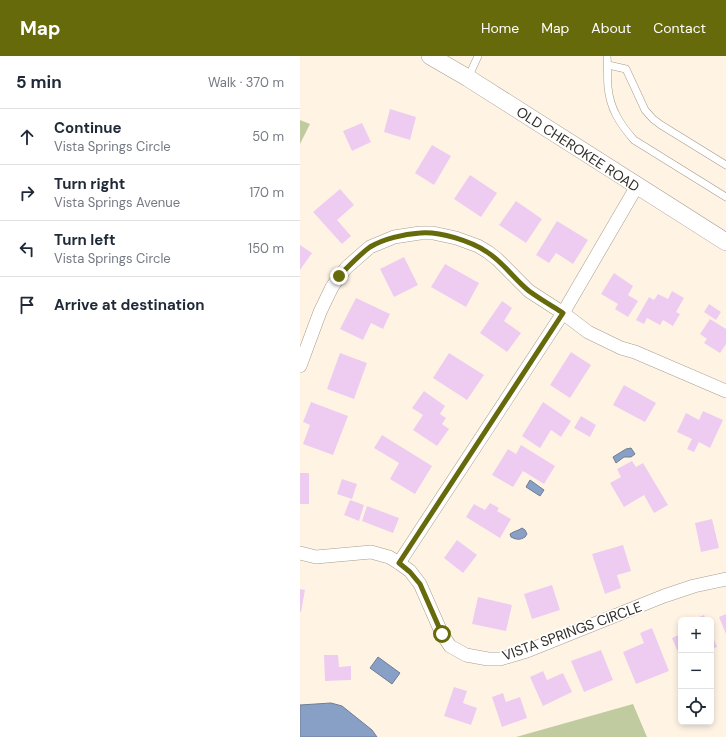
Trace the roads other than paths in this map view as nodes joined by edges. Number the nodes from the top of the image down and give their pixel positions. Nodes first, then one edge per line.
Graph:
1 (430, 56) edge
2 (478, 56) edge
3 (607, 56) edge
4 (608, 65) junction
5 (468, 78) junction
6 (726, 164) edge
7 (637, 186) junction
8 (726, 197) edge
9 (726, 242) edge
10 (563, 313) junction
11 (300, 366) edge
12 (726, 391) edge
13 (300, 553) edge
14 (399, 563) junction
15 (726, 579) edge

1 - 5 street, OLD CHEROKEE ROAD
2 - 5 lane
3 - 4 lane
4 - 6 lane
4 - 8 lane
5 - 7 street, OLD CHEROKEE ROAD
7 - 9 street, OLD CHEROKEE ROAD
7 - 10 street
10 - 11 street
10 - 12 street
10 - 14 street
13 - 14 street, VISTA SPRINGS CIRCLE
14 - 15 street, VISTA SPRINGS CIRCLE

